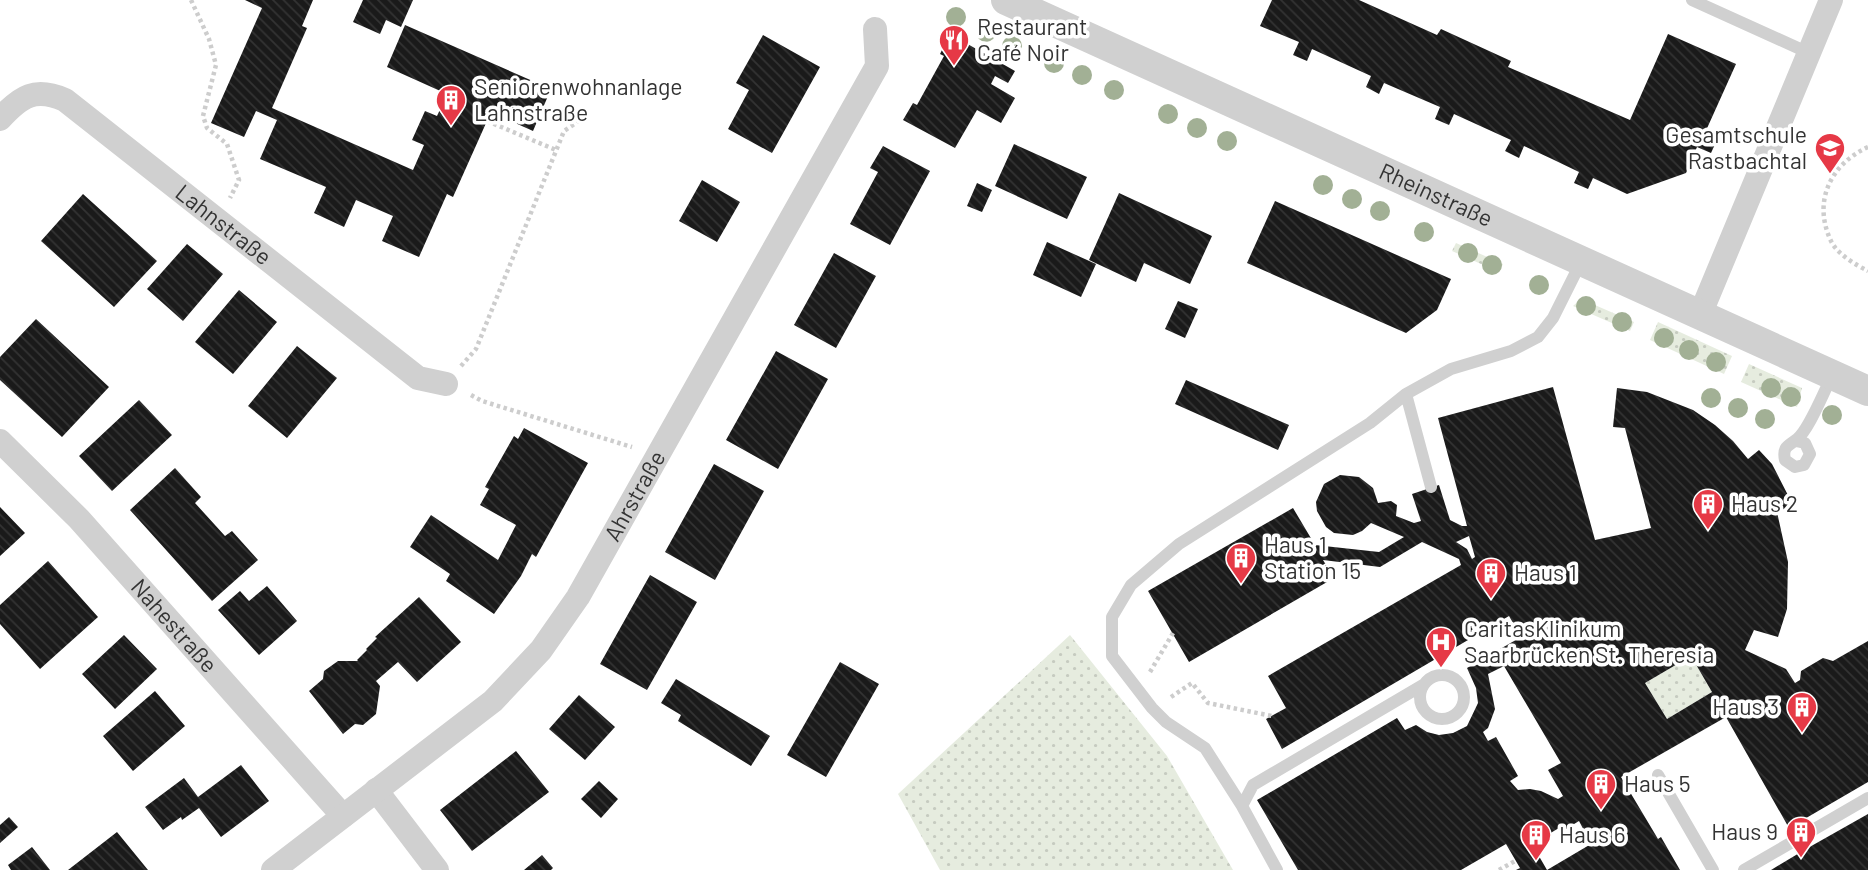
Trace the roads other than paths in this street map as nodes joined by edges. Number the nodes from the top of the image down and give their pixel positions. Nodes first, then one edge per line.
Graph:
1 (1006, 0) edge
2 (1692, 0) edge
3 (1831, 0) edge
4 (874, 29) dead end
5 (1809, 53) junction
6 (0, 119) edge
7 (1581, 262) junction
8 (1700, 315) junction
9 (1832, 375) junction
10 (446, 384) road end
11 (1868, 391) edge
12 (1406, 394) junction
13 (1806, 426) junction
14 (0, 441) edge
15 (1796, 441) junction
16 (1810, 450) junction
17 (1431, 487) dead end
18 (1423, 685) junction
19 (1396, 701) junction
20 (1422, 706) junction
21 (1658, 775) dead end
22 (376, 790) junction
23 (1868, 798) edge
24 (1242, 806) junction
25 (343, 816) junction
26 (273, 870) edge
27 (437, 870) edge
28 (1278, 870) edge
29 (1713, 870) edge
30 (1744, 870) edge

1 - 7 street, Rheinstraße
2 - 5 lane
3 - 5 street
4 - 22 street, Ahrstraße
5 - 8 street
6 - 10 street, Lahnstraße
7 - 8 street, Rheinstraße
7 - 12 lane
8 - 9 street, Rheinstraße
9 - 11 street, Rheinstraße
9 - 13 lane
12 - 17 lane
12 - 24 lane
13 - 15 lane
13 - 16 lane
14 - 25 street, Nahestraße
15 - 16 lane
15 - 16 lane
18 - 19 lane
18 - 20 lane
18 - 20 lane
19 - 20 lane
19 - 24 lane
21 - 29 lane
22 - 25 street, Ahrstraße
22 - 27 street
23 - 30 lane
24 - 28 lane
25 - 26 street, Ahrstraße

